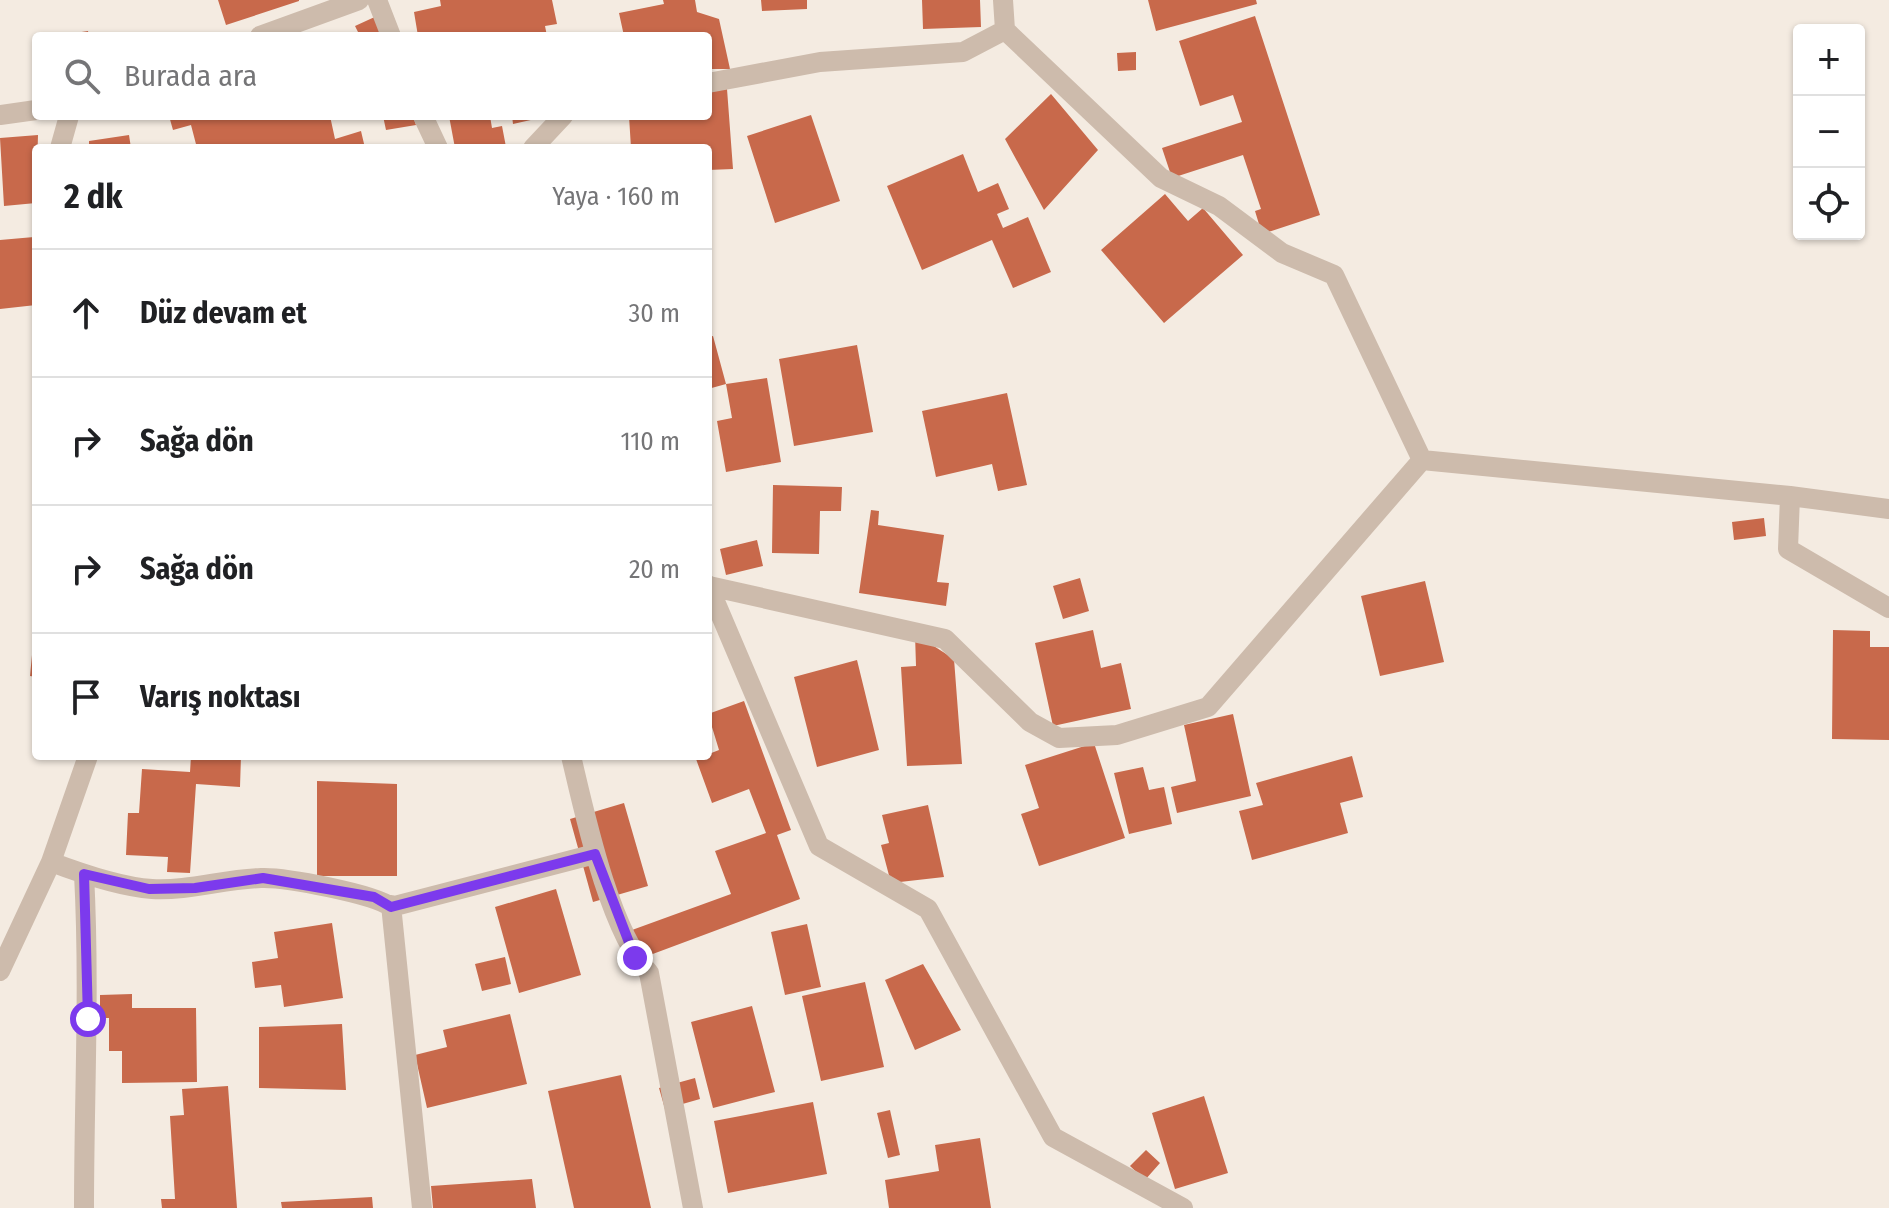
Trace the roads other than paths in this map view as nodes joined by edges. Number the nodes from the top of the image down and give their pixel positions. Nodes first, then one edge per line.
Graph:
1 (359, 0) edge
2 (377, 0) edge
3 (1003, 0) edge
4 (1005, 30) junction
5 (271, 32) edge
6 (389, 32) edge
7 (712, 82) edge
8 (32, 111) edge
9 (0, 115) edge
10 (68, 120) edge
11 (425, 120) edge
12 (559, 120) edge
13 (61, 144) edge
14 (436, 144) edge
15 (537, 144) edge
16 (1422, 460) junction
17 (1790, 496) junction
18 (1889, 509) edge
19 (712, 587) edge
20 (712, 593) edge
21 (1889, 608) edge
22 (87, 760) edge
23 (572, 760) edge
24 (595, 854) junction
25 (51, 862) junction
26 (84, 874) junction
27 (391, 905) junction
28 (0, 971) edge
29 (84, 1208) edge
30 (422, 1208) edge
31 (693, 1208) edge
32 (1183, 1208) edge

1 - 5 street
2 - 6 street
3 - 4 street
4 - 7 street
4 - 16 street
8 - 9 street
10 - 13 street
11 - 14 street
12 - 15 street
16 - 17 street
16 - 19 street
17 - 18 street
17 - 21 street
20 - 32 street
22 - 25 street
23 - 24 street
24 - 27 street
24 - 31 street
25 - 26 street
25 - 28 street
26 - 27 street
26 - 29 street
27 - 30 street

